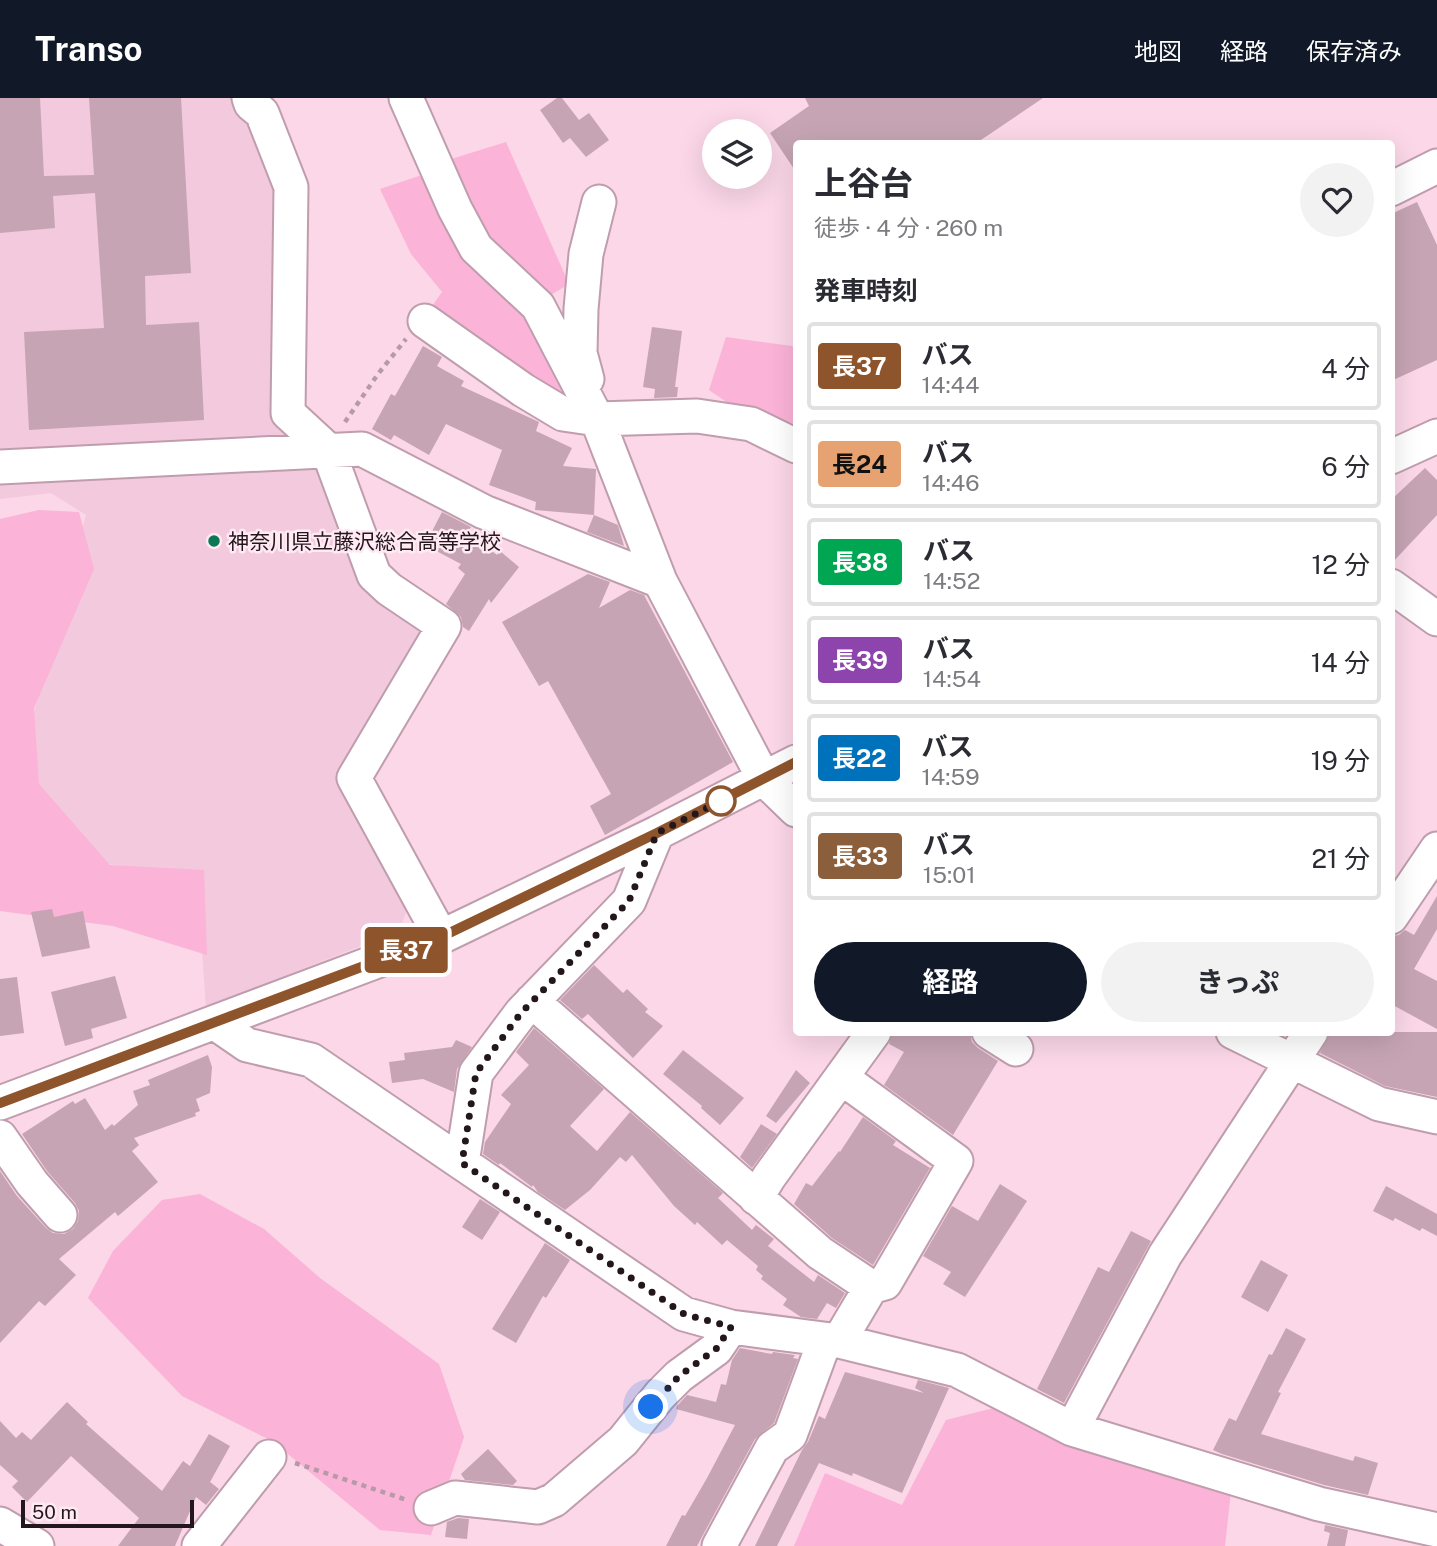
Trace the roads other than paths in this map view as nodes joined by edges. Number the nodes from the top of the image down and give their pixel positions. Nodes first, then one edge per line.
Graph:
1 (249, 98) edge
2 (406, 98) edge
3 (1437, 166) edge
4 (1395, 187) edge
5 (599, 201) dead end
6 (425, 321) road end
7 (597, 419) junction
8 (1437, 436) edge
9 (793, 445) edge
10 (328, 450) junction
11 (1395, 455) edge
12 (0, 467) edge
13 (660, 581) junction
14 (1395, 589) edge
15 (1437, 619) edge
16 (793, 764) edge
17 (764, 779) junction
18 (793, 807) edge
19 (657, 833) junction
20 (1437, 849) edge
21 (1395, 911) edge
22 (441, 937) junction
23 (532, 1001) junction
24 (215, 1023) junction
25 (871, 1036) edge
26 (1241, 1036) edge
27 (1308, 1036) edge
28 (1291, 1061) junction
29 (842, 1078) junction
30 (0, 1103) edge
31 (1437, 1117) edge
32 (0, 1137) edge
33 (462, 1163) junction
34 (756, 1198) junction
35 (60, 1215) dead end
36 (871, 1287) junction
37 (731, 1327) junction
38 (832, 1340) junction
39 (1072, 1429) junction
40 (269, 1457) road end
41 (431, 1508) road end
42 (0, 1524) edge
43 (1437, 1530) edge
44 (37, 1546) edge
45 (199, 1546) edge
46 (719, 1546) edge

1 - 10 street
2 - 7 street
3 - 4 street
5 - 7 street
6 - 7 street
7 - 9 street
7 - 13 street
8 - 11 street
10 - 12 street
10 - 13 street
10 - 22 street
13 - 17 street
14 - 15 street
16 - 17 street
17 - 18 street
17 - 19 street
19 - 22 street
19 - 23 street
20 - 21 street
22 - 24 street
23 - 33 street
23 - 34 street
24 - 30 street
24 - 33 street
25 - 29 street
26 - 28 street
27 - 28 street
28 - 31 street
28 - 39 street
29 - 34 street
29 - 36 street
32 - 35 street
33 - 37 street
34 - 36 street
36 - 38 street
37 - 38 street
37 - 41 street
38 - 39 street
38 - 46 street
39 - 43 street
40 - 45 street
42 - 44 street

